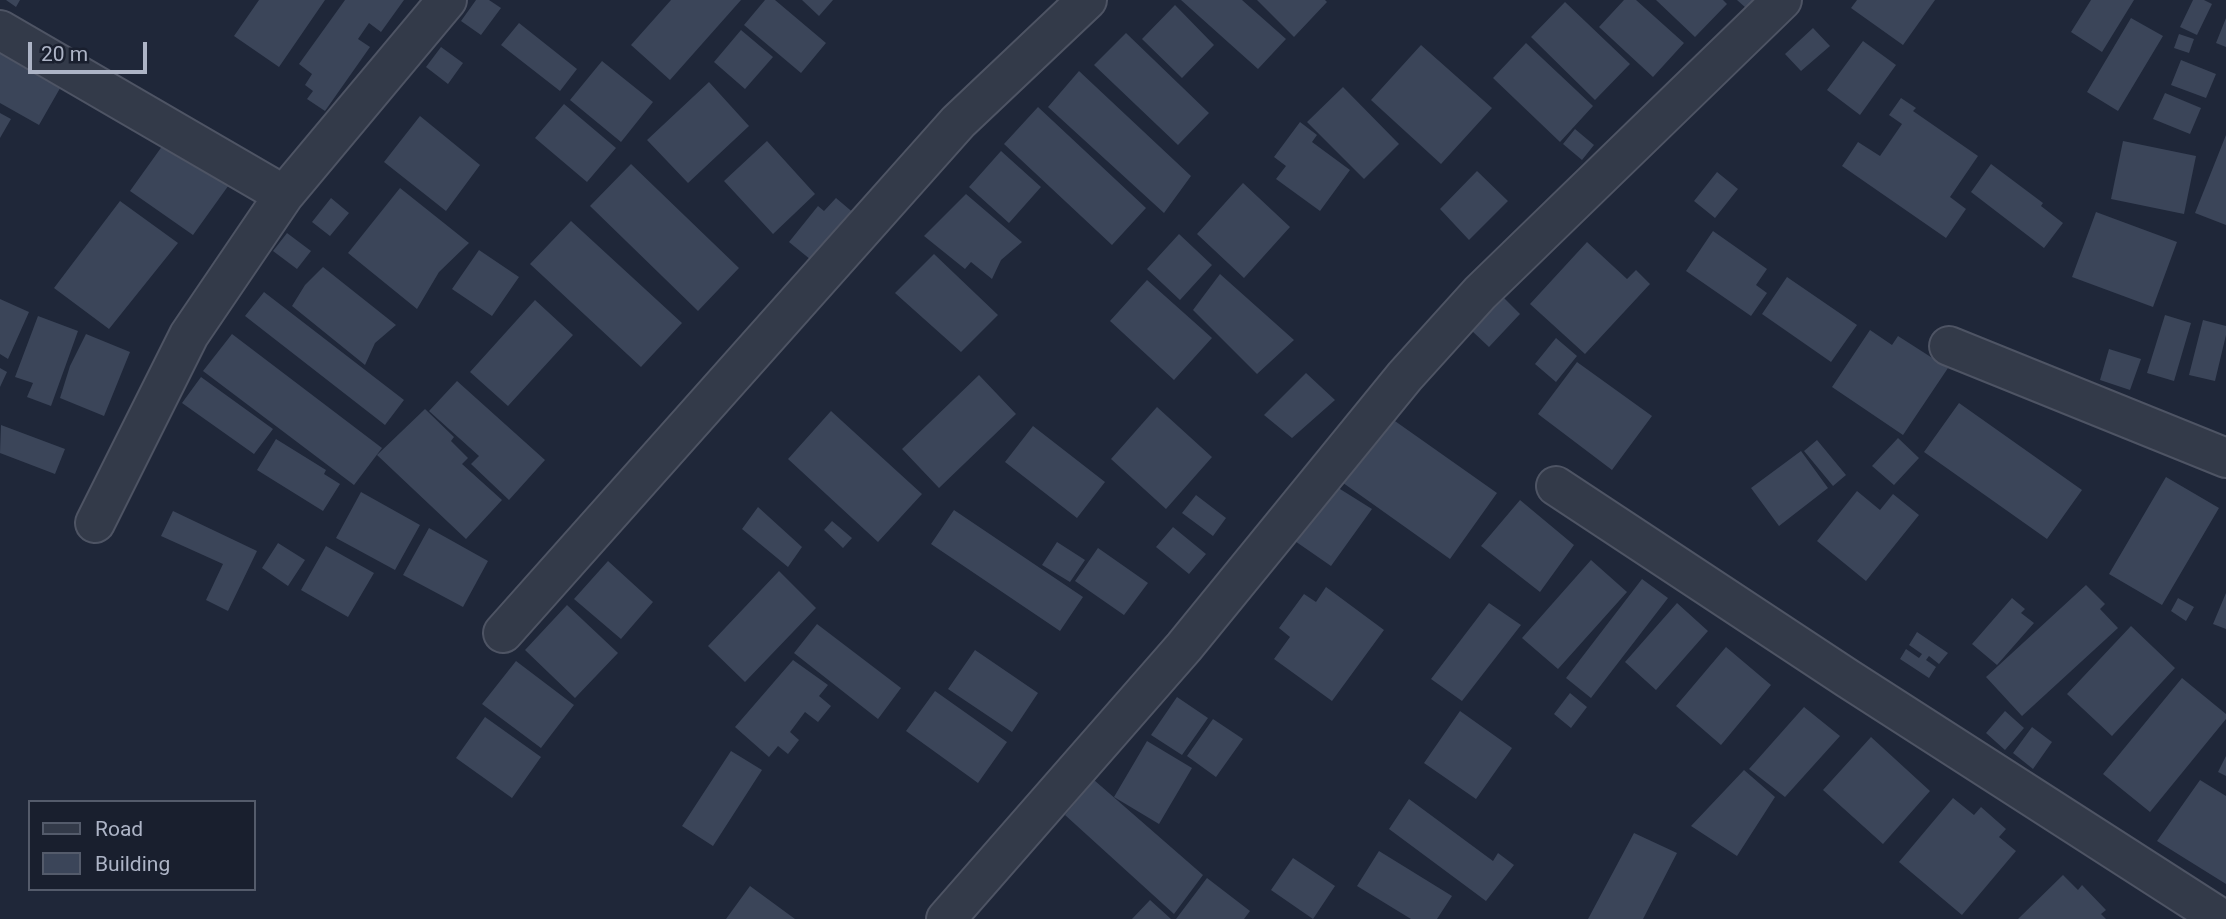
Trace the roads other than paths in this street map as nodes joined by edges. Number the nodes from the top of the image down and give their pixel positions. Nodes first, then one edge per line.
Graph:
1 (447, 0) edge
2 (1087, 0) edge
3 (1782, 0) edge
4 (0, 30) edge
5 (284, 195) junction
6 (1949, 346) dead end
7 (2226, 458) edge
8 (1556, 486) dead end
9 (95, 523) dead end
10 (503, 633) dead end
11 (948, 917) edge
12 (2222, 919) edge

1 - 5 street
2 - 10 street
3 - 11 street
4 - 5 street
5 - 9 street
6 - 7 street
8 - 12 street

